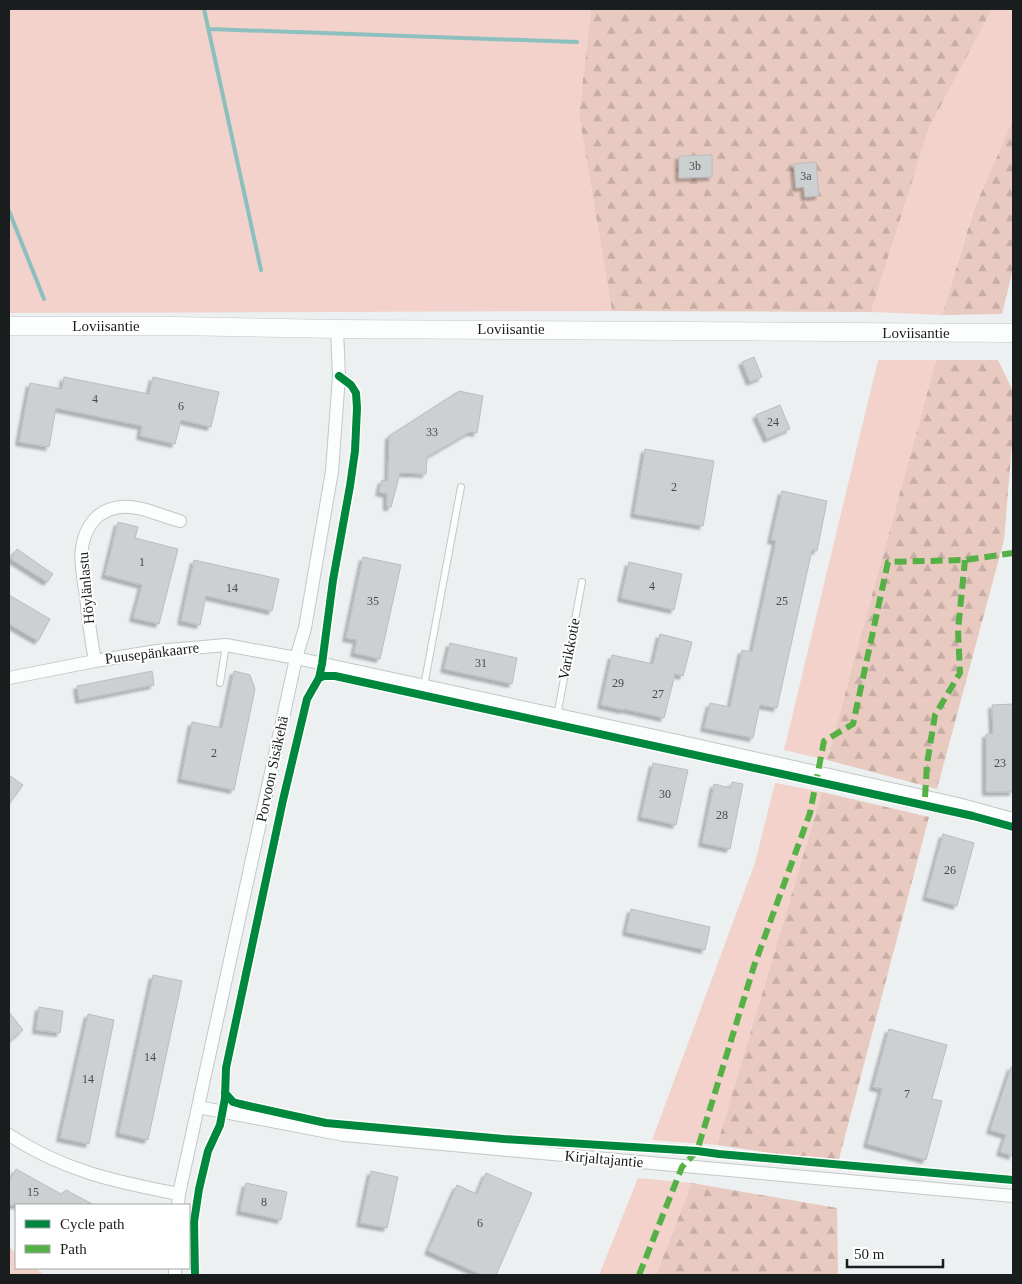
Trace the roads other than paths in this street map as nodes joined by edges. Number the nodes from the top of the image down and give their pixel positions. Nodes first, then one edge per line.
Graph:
1 (9, 326) edge
2 (337, 329) junction
3 (1013, 333) edge
4 (462, 487) dead end
5 (180, 521) dead end
6 (582, 582) dead end
7 (226, 645) junction
8 (296, 658) junction
9 (95, 661) junction
10 (9, 678) edge
11 (220, 683) dead end
12 (424, 686) junction
13 (556, 716) junction
14 (1013, 819) edge
15 (198, 1108) junction
16 (9, 1135) edge
17 (1013, 1196) edge
18 (179, 1199) edge

1 - 2 main road, Loviisantie
2 - 3 main road, Loviisantie
2 - 8 street, Porvoon Sisäkehä
4 - 12 lane
5 - 9 street, Höylänlastu
6 - 13 lane, Varikkotie
7 - 8 street, Puusepänkaarre
7 - 9 street, Puusepänkaarre
7 - 11 lane
8 - 12 street, Puusepänkaarre
8 - 15 street, Porvoon Sisäkehä
9 - 10 street, Puusepänkaarre
12 - 13 street, Puusepänkaarre
13 - 14 street, Puusepänkaarre
15 - 17 street, Kirjaltajantie
15 - 18 street, Porvoon Sisäkehä
16 - 18 street

